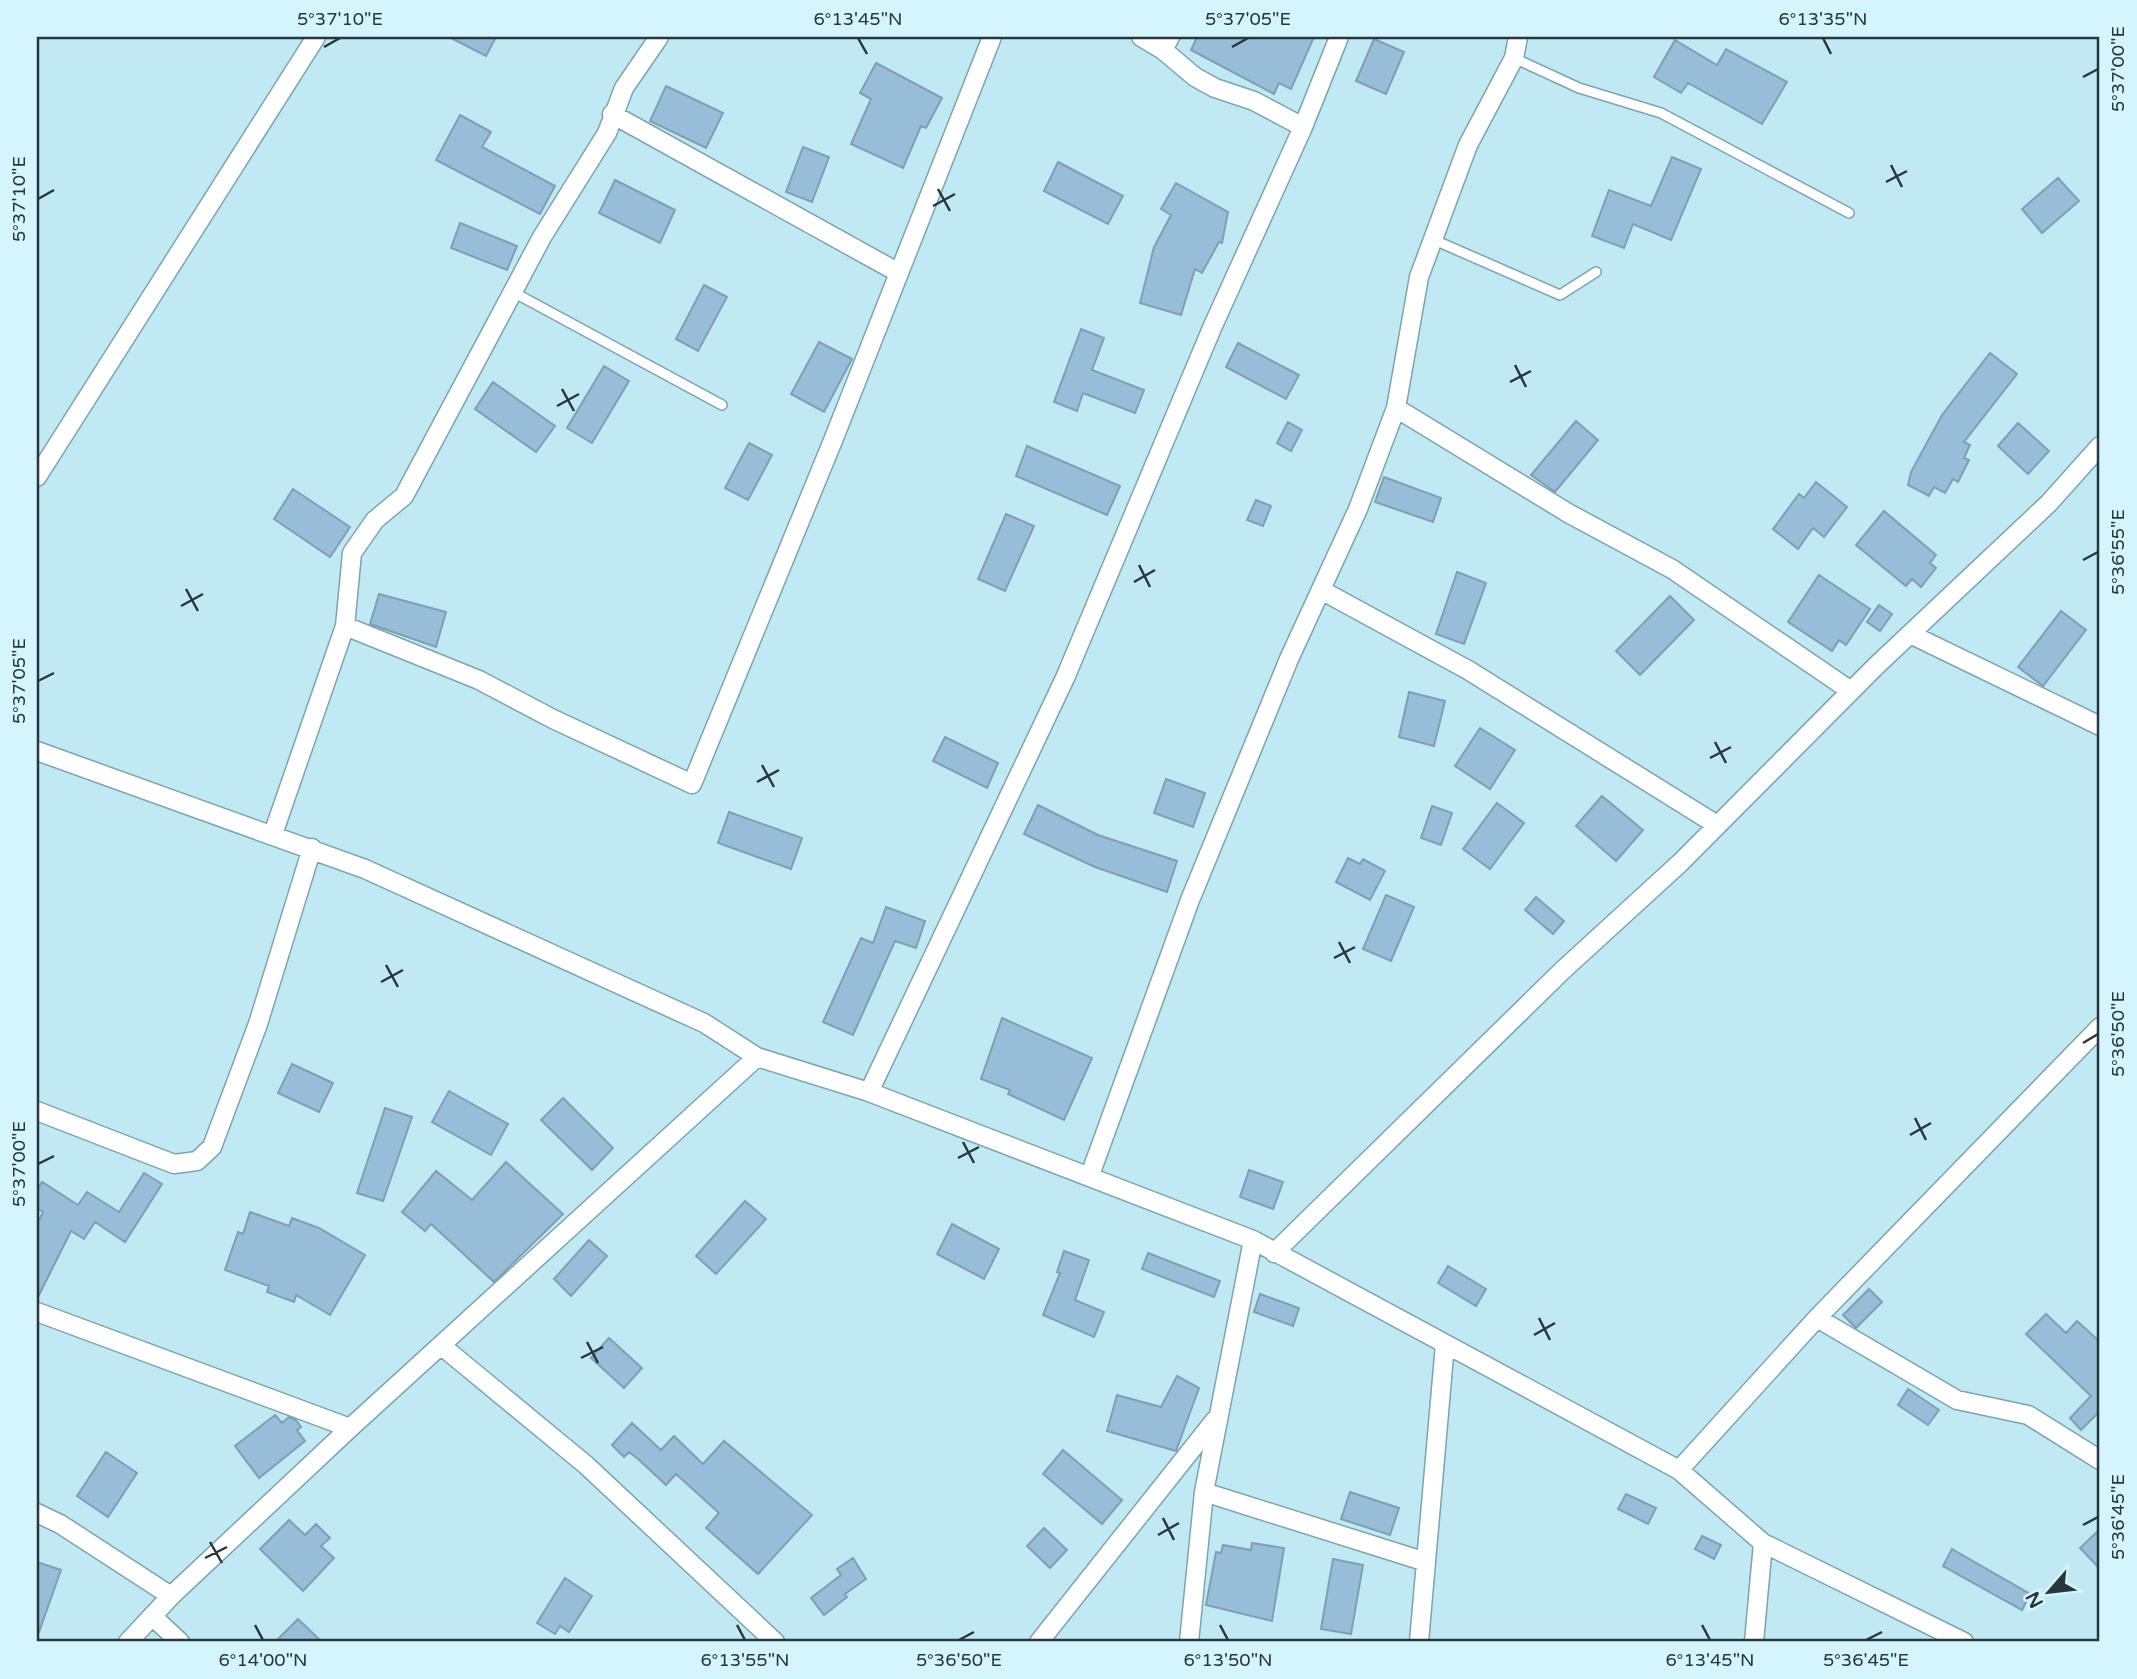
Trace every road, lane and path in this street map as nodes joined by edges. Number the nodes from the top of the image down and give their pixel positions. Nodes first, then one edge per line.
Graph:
1 (316, 37) edge
2 (659, 37) edge
3 (992, 37) edge
4 (1140, 37) edge
5 (1339, 37) edge
6 (1518, 37) edge
7 (1167, 43) edge
8 (1514, 58) junction
9 (612, 114) junction
10 (1303, 127) junction
11 (1849, 213) dead end
12 (1432, 239) junction
13 (1596, 272) dead end
14 (899, 273) junction
15 (513, 292) junction
16 (722, 405) dead end
17 (1396, 408) junction
18 (2100, 446) edge
19 (37, 477) edge
20 (1321, 590) junction
21 (345, 626) junction
22 (1910, 634) junction
23 (1851, 691) junction
24 (2100, 726) edge
25 (37, 751) edge
26 (1717, 825) junction
27 (273, 834) junction
28 (312, 848) junction
29 (2100, 1028) edge
30 (757, 1057) junction
31 (869, 1092) junction
32 (37, 1111) edge
33 (1090, 1175) junction
34 (1253, 1240) junction
35 (1274, 1253) junction
36 (37, 1311) edge
37 (1817, 1318) junction
38 (1445, 1344) junction
39 (443, 1347) junction
40 (1216, 1418) junction
41 (350, 1428) junction
42 (2100, 1460) edge
43 (1679, 1470) junction
44 (1204, 1492) junction
45 (37, 1513) edge
46 (1763, 1543) junction
47 (1426, 1562) junction
48 (171, 1596) junction
49 (152, 1616) junction
50 (128, 1642) edge
51 (180, 1642) edge
52 (775, 1642) edge
53 (1039, 1642) edge
54 (1189, 1642) edge
55 (1419, 1642) edge
56 (1754, 1642) edge
57 (1964, 1642) edge

1 - 19 street
2 - 9 street
3 - 14 street
4 - 7 street
5 - 10 street
6 - 8 street
7 - 10 street
8 - 11 lane
8 - 12 street
9 - 14 street
9 - 15 street
10 - 31 street
12 - 13 lane
12 - 17 street
14 - 21 street
15 - 16 lane
15 - 21 street
17 - 20 street
17 - 23 street
18 - 22 street
20 - 26 street
20 - 33 street
21 - 27 street
22 - 23 street
22 - 24 street
23 - 26 street
25 - 27 street
26 - 35 street
27 - 28 street
28 - 30 street
28 - 32 street
29 - 37 street
30 - 31 street
30 - 39 street
31 - 33 street
33 - 34 street
34 - 35 street
34 - 40 street
35 - 38 street
36 - 41 street
37 - 42 street
37 - 43 street
38 - 43 street
38 - 47 street
39 - 41 street
39 - 52 street
40 - 44 street
40 - 53 street
41 - 48 street
43 - 46 street
44 - 47 street
44 - 54 street
45 - 48 street
46 - 56 street
46 - 57 street
47 - 55 street
48 - 49 street
49 - 50 street
49 - 51 street

